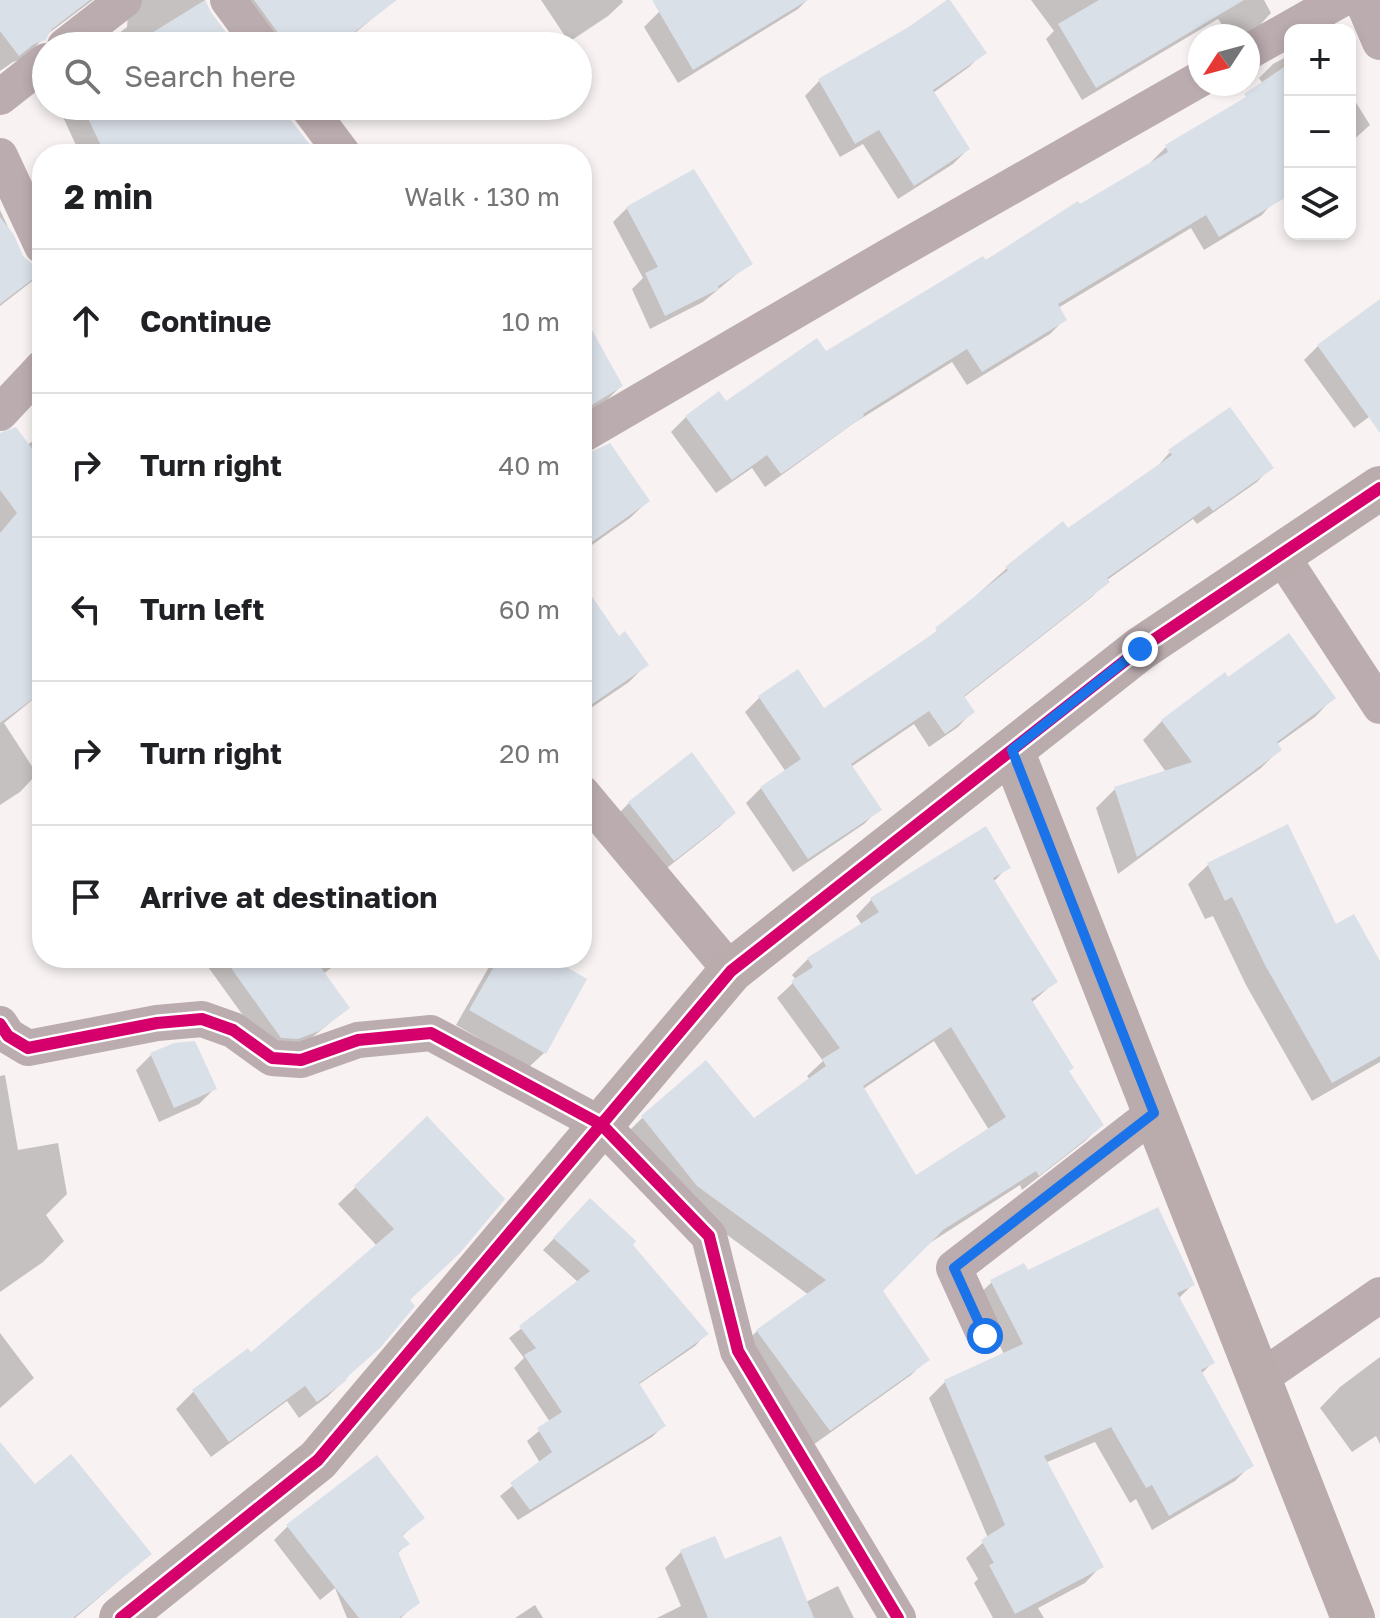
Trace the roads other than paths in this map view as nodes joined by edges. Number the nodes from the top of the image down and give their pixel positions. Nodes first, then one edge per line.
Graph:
1 (124, 0) edge
2 (228, 0) edge
3 (1340, 0) edge
4 (1362, 0) edge
5 (83, 32) edge
6 (252, 32) edge
7 (1380, 42) edge
8 (1260, 45) edge
9 (32, 72) edge
10 (1188, 86) edge
11 (0, 97) edge
12 (318, 120) edge
13 (336, 144) edge
14 (0, 156) edge
15 (32, 225) edge
16 (32, 379) edge
17 (0, 413) edge
18 (592, 429) edge
19 (1380, 488) edge
20 (1281, 555) junction
21 (1380, 706) edge
22 (1012, 750) junction
23 (592, 805) edge
24 (731, 971) junction
25 (0, 1024) edge
26 (1154, 1113) junction
27 (602, 1125) junction
28 (1380, 1295) edge
29 (985, 1336) dead end
30 (1259, 1379) junction
31 (121, 1618) edge
32 (898, 1618) edge
33 (1353, 1618) edge

1 - 5 street
2 - 6 street
3 - 8 street
4 - 7 street
9 - 11 street
10 - 18 street
12 - 13 street
14 - 15 street
16 - 17 street
19 - 20 street
20 - 21 street
20 - 22 street
22 - 24 street
22 - 26 street
23 - 24 street
24 - 27 street
25 - 27 street
26 - 29 street
26 - 30 street
27 - 31 street
27 - 32 street
28 - 30 street
30 - 33 street

